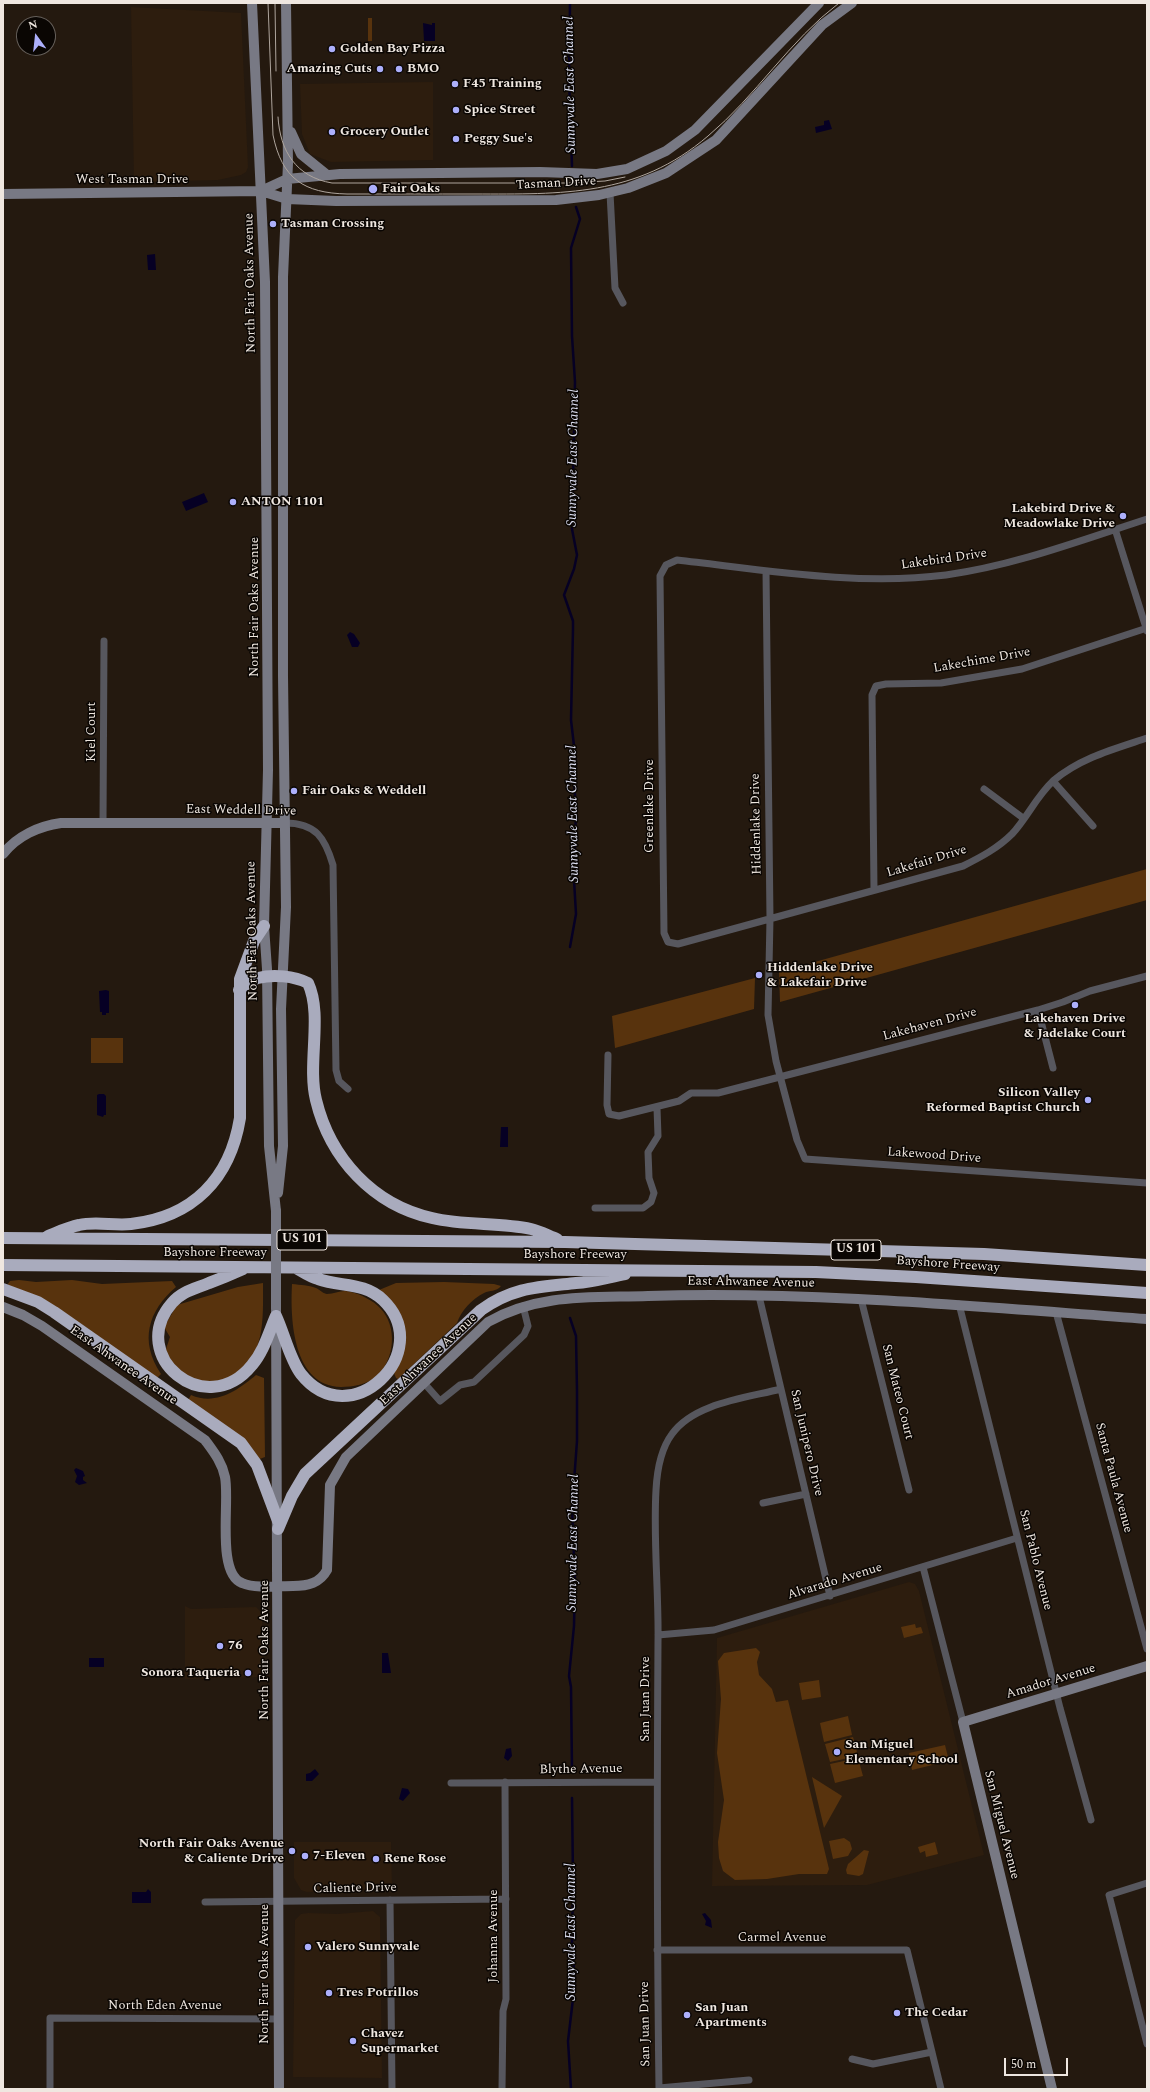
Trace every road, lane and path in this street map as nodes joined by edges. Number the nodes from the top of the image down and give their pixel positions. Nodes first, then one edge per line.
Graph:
1 (252, 3) edge
2 (286, 3) edge
3 (819, 3) edge
4 (852, 3) edge
5 (288, 119) junction
6 (327, 175) junction
7 (287, 179) junction
8 (261, 191) junction
9 (610, 193) junction
10 (3, 194) edge
11 (287, 199) junction
12 (623, 303) dead end
13 (1147, 519) edge
14 (1115, 529) junction
15 (666, 564) joint
16 (766, 571) junction
17 (1147, 629) edge
18 (104, 642) dead end
19 (1147, 738) edge
20 (1053, 781) junction
21 (984, 789) dead end
22 (1023, 818) junction
23 (103, 823) junction
24 (267, 823) junction
25 (285, 823) junction
26 (1093, 826) dead end
27 (3, 854) edge
28 (874, 890) junction
29 (770, 919) junction
30 (264, 926) junction
31 (1147, 976) edge
32 (267, 977) junction
33 (282, 977) junction
34 (239, 990) junction
35 (1038, 1010) junction
36 (608, 1055) dead end
37 (1053, 1068) dead end
38 (780, 1076) junction
39 (348, 1089) dead end
40 (657, 1108) junction
41 (1147, 1183) edge
42 (595, 1208) dead end
43 (276, 1210) junction
44 (3, 1238) edge
45 (39, 1239) junction
46 (565, 1242) junction
47 (3, 1265) edge
48 (1147, 1265) edge
49 (248, 1267) junction
50 (295, 1267) junction
51 (653, 1269) junction
52 (3, 1289) edge
53 (1147, 1292) edge
54 (759, 1296) junction
55 (862, 1299) junction
56 (959, 1304) junction
57 (523, 1306) junction
58 (3, 1307) edge
59 (1056, 1312) junction
60 (276, 1316) junction
61 (1147, 1319) edge
62 (424, 1383) junction
63 (781, 1389) junction
64 (909, 1490) dead end
65 (806, 1494) junction
66 (763, 1503) dead end
67 (278, 1525) junction
68 (1017, 1538) junction
69 (923, 1567) junction
70 (278, 1586) junction
71 (830, 1596) junction
72 (658, 1635) junction
73 (1147, 1649) edge
74 (1147, 1666) edge
75 (1057, 1694) junction
76 (963, 1722) junction
77 (505, 1782) junction
78 (657, 1782) junction
79 (452, 1783) dead end
80 (1091, 1820) dead end
81 (1147, 1883) edge
82 (506, 1898) junction
83 (390, 1900) junction
84 (206, 1902) dead end
85 (278, 1902) junction
86 (657, 1950) junction
87 (279, 2019) junction
88 (1147, 2044) edge
89 (932, 2052) junction
90 (852, 2059) dead end
91 (749, 2080) dead end
92 (659, 2088) edge
93 (50, 2089) edge
94 (279, 2089) edge
95 (392, 2089) edge
96 (502, 2089) edge
97 (941, 2089) edge
98 (1052, 2089) edge

1 - 8 street, North Fair Oaks Avenue
2 - 5 street, North Fair Oaks Avenue
3 - 6 street, Tasman Drive
4 - 9 street, Tasman Drive
5 - 6 street
5 - 7 street, North Fair Oaks Avenue
6 - 7 street, Tasman Drive
7 - 8 street, West Tasman Drive
7 - 11 street, North Fair Oaks Avenue
8 - 10 street, West Tasman Drive
8 - 11 street, West Tasman Drive
8 - 24 street, North Fair Oaks Avenue
9 - 11 street, Tasman Drive
9 - 12 street
11 - 25 street, North Fair Oaks Avenue
13 - 14 street, Lakebird Drive
14 - 16 street, Lakebird Drive
14 - 17 street
15 - 16 street, Lakebird Drive
15 - 29 street, Greenlake Drive
16 - 29 street, Hiddenlake Drive
17 - 28 street, Lakechime Drive
18 - 23 street, Kiel Court
19 - 20 street, Lakefair Drive
20 - 22 street, Lakefair Drive
20 - 26 street
21 - 22 street
22 - 28 street, Lakefair Drive
23 - 24 street, East Weddell Drive
23 - 27 street, East Weddell Drive
24 - 25 street, East Weddell Drive
24 - 30 street, North Fair Oaks Avenue
25 - 33 street, North Fair Oaks Avenue
25 - 39 street, East Weddell Drive
28 - 29 street, Lakefair Drive
29 - 38 street, Hiddenlake Drive
30 - 32 street, North Fair Oaks Avenue
30 - 34 highway
31 - 35 street, Lakehaven Drive
32 - 33 highway
32 - 34 highway
32 - 43 street, North Fair Oaks Avenue
33 - 43 street, North Fair Oaks Avenue
33 - 46 highway
34 - 45 highway
35 - 37 street
35 - 38 street, Lakehaven Drive
36 - 40 street
38 - 40 street, Lakehaven Drive
38 - 41 street, Lakewood Drive
40 - 42 street
43 - 60 street, North Fair Oaks Avenue, bridge
44 - 45 highway, Bayshore Freeway / US 101
45 - 46 highway, Bayshore Freeway / US 101
46 - 48 highway, Bayshore Freeway / US 101
47 - 49 highway, Bayshore Freeway / US 101
49 - 50 highway, Bayshore Freeway / US 101
49 - 60 highway
50 - 51 highway, Bayshore Freeway / US 101
50 - 60 highway
51 - 53 highway, Bayshore Freeway / US 101
51 - 67 highway
52 - 67 highway
54 - 55 street, East Ahwanee Avenue
54 - 57 street, East Ahwanee Avenue
54 - 63 street, San Junipero Drive
55 - 56 street, East Ahwanee Avenue
55 - 64 street, San Mateo Court
56 - 59 street, East Ahwanee Avenue
56 - 68 street, San Pablo Avenue
57 - 62 street, East Ahwanee Avenue
57 - 62 street
58 - 70 street, East Ahwanee Avenue
59 - 61 street, East Ahwanee Avenue
59 - 73 street, Santa Paula Avenue
60 - 67 street, North Fair Oaks Avenue
62 - 70 street, East Ahwanee Avenue
63 - 65 street, San Junipero Drive
63 - 72 street, San Juan Drive
65 - 66 street
65 - 71 street, San Junipero Drive
67 - 70 street, North Fair Oaks Avenue
68 - 69 street, Alvarado Avenue
68 - 75 street, San Pablo Avenue
69 - 71 street, Alvarado Avenue
69 - 76 street, San Miguel Avenue
70 - 85 street, North Fair Oaks Avenue
71 - 72 street, Alvarado Avenue
72 - 78 street, San Juan Drive
74 - 75 street, Amador Avenue
75 - 76 street, Amador Avenue
75 - 80 street, San Pablo Avenue
76 - 98 street, San Miguel Avenue
77 - 78 street, Blythe Avenue
77 - 79 street, Blythe Avenue
77 - 82 street, Johanna Avenue
78 - 86 street, San Juan Drive
81 - 88 street
82 - 83 street, Caliente Drive
82 - 96 street, Johanna Avenue
83 - 85 street, Caliente Drive
83 - 95 street
84 - 85 street, Caliente Drive
85 - 87 street, North Fair Oaks Avenue
86 - 89 street, Carmel Avenue
86 - 92 street, San Juan Drive
87 - 93 street, North Eden Avenue
87 - 94 street, North Fair Oaks Avenue
89 - 90 street
89 - 97 street
91 - 92 street

